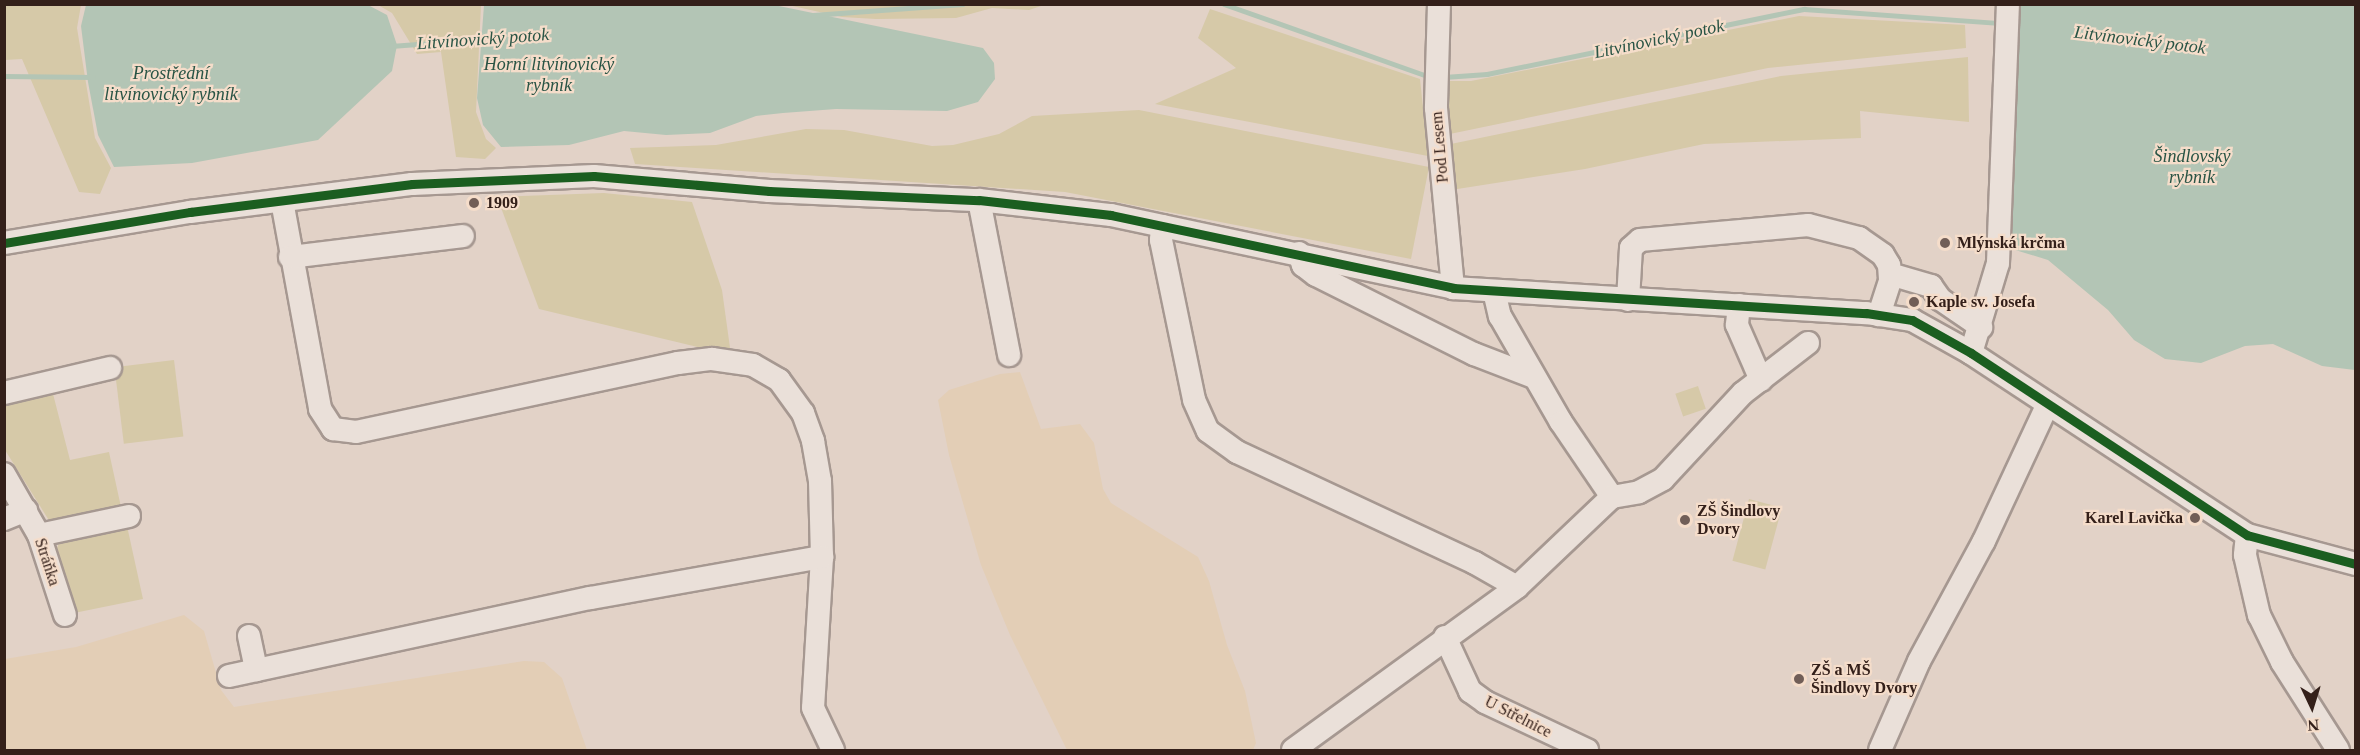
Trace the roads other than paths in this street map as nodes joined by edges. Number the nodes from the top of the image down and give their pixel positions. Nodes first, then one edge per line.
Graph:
1 (1439, 4) edge
2 (2007, 17) edge
3 (980, 200) junction
4 (282, 201) junction
5 (1162, 226) junction
6 (463, 236) dead end
7 (4, 243) edge
8 (1299, 253) junction
9 (291, 257) junction
10 (1890, 274) junction
11 (1453, 288) junction
12 (1494, 291) junction
13 (1628, 300) junction
14 (1739, 306) junction
15 (1879, 315) junction
16 (1981, 327) junction
17 (1808, 344) dead end
18 (1971, 353) junction
19 (1009, 356) dead end
20 (110, 368) dead end
21 (1534, 376) junction
22 (1761, 380) junction
23 (4, 393) edge
24 (2048, 404) junction
25 (4, 474) edge
26 (1612, 497) junction
27 (26, 510) junction
28 (129, 516) dead end
29 (4, 519) edge
30 (39, 535) junction
31 (2247, 535) junction
32 (822, 557) junction
33 (2355, 564) edge
34 (1517, 587) junction
35 (65, 615) dead end
36 (249, 636) dead end
37 (1445, 637) junction
38 (256, 670) junction
39 (229, 676) dead end
40 (833, 750) edge
41 (1293, 750) edge
42 (1587, 750) edge
43 (1880, 750) edge
44 (2338, 750) edge

1 - 11 street, Pod Lesem
2 - 16 street
3 - 4 street
3 - 5 street
3 - 19 street
4 - 7 street
4 - 9 street
5 - 8 street
5 - 34 street
6 - 9 street
8 - 11 street
8 - 21 street
9 - 32 street
10 - 13 street
10 - 15 street
10 - 16 street
11 - 12 street
12 - 13 street
12 - 21 street
13 - 14 street
14 - 15 street
14 - 22 street
15 - 18 street
16 - 18 street
17 - 22 street
18 - 24 street
20 - 23 street
21 - 26 street
22 - 26 street
24 - 31 street
24 - 43 street
25 - 27 street, Stráňka
26 - 34 street
27 - 29 street
27 - 30 street, Stráňka
28 - 30 street
30 - 35 street, Stráňka
31 - 33 street
31 - 44 street
32 - 38 street
32 - 40 street
34 - 37 street
36 - 38 street
37 - 41 street
37 - 42 street, U Střelnice
38 - 39 street

